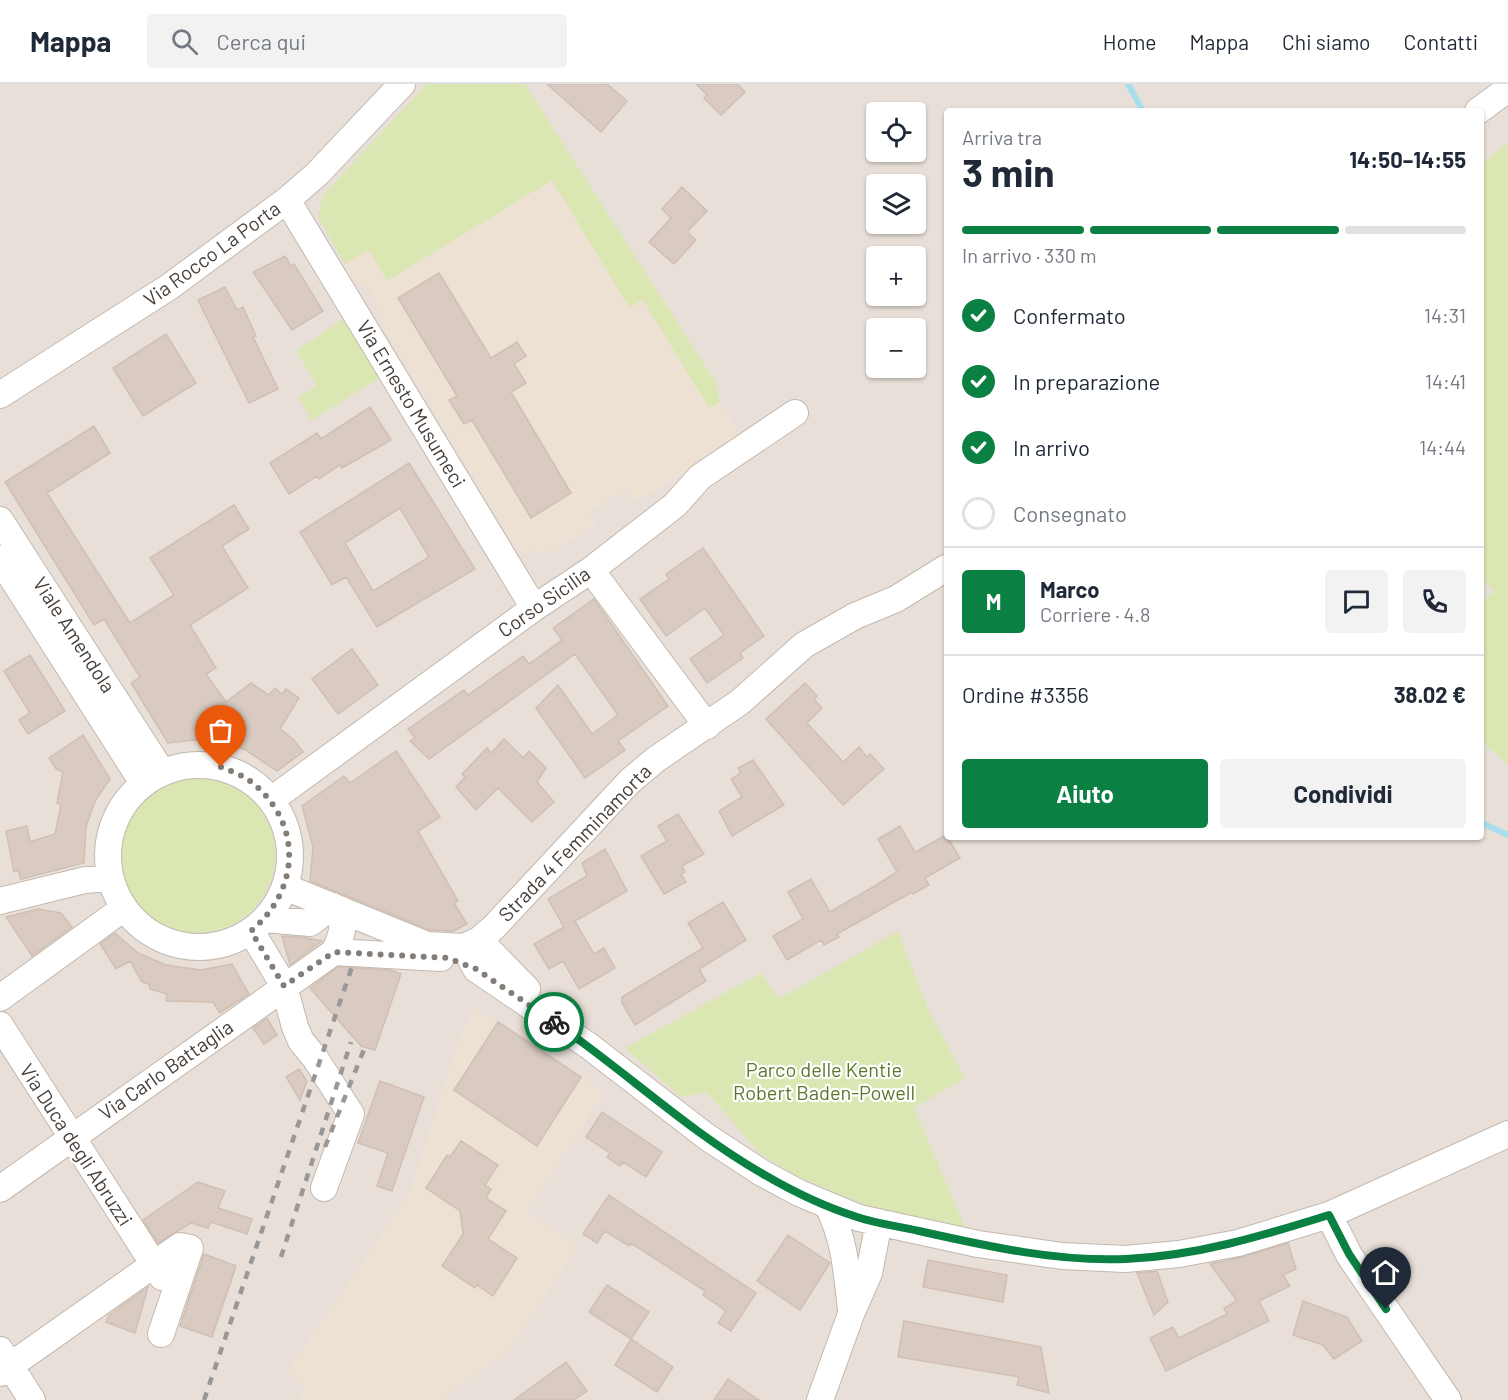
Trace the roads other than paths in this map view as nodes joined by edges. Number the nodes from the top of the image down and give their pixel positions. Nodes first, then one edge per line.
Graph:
1 (402, 84) edge
2 (1508, 89) edge
3 (1482, 108) edge
4 (287, 200) junction
5 (0, 395) edge
6 (795, 413) dead end
7 (0, 520) edge
8 (0, 559) edge
9 (944, 569) edge
10 (591, 570) junction
11 (534, 608) junction
12 (707, 726) junction
13 (139, 756) junction
14 (153, 778) junction
15 (280, 794) junction
16 (98, 879) junction
17 (295, 891) junction
18 (0, 901) edge
19 (337, 907) junction
20 (115, 915) junction
21 (260, 933) junction
22 (464, 948) junction
23 (334, 952) junction
24 (284, 986) junction
25 (0, 998) edge
26 (0, 1025) edge
27 (589, 1046) junction
28 (1508, 1134) edge
29 (71, 1137) junction
30 (324, 1188) dead end
31 (0, 1190) edge
32 (828, 1206) junction
33 (1329, 1215) junction
34 (879, 1222) junction
35 (153, 1264) junction
36 (173, 1294) junction
37 (851, 1314) junction
38 (161, 1334) dead end
39 (3, 1363) edge
40 (32, 1400) edge
41 (820, 1400) edge
42 (1448, 1400) edge

1 - 4 street, Via Rocco La Porta
2 - 3 street
4 - 5 street, Via Rocco La Porta
4 - 11 street, Via Ernesto Musumeci
6 - 10 street, Corso Sicilia
7 - 13 street, Viale Amendola
8 - 13 street, Viale Amendola
9 - 12 street, Strada 4 Femminamorta
10 - 11 street, Corso Sicilia
10 - 12 street
11 - 15 street, Corso Sicilia
12 - 22 street, Strada 4 Femminamorta
13 - 14 street
14 - 15 street
14 - 16 street
15 - 17 street
16 - 18 street
16 - 20 street
17 - 19 street
17 - 21 street
19 - 21 street
19 - 22 street
19 - 23 street
20 - 21 street
20 - 25 street
21 - 24 street
22 - 23 street
22 - 27 street
22 - 27 street
23 - 24 street, Via Carlo Battaglia
24 - 29 street, Via Carlo Battaglia
24 - 30 street
26 - 29 street, Via Duca degli Abruzzi
27 - 32 street
28 - 33 street
29 - 31 street, Via Carlo Battaglia
29 - 35 street, Via Duca degli Abruzzi
32 - 34 street
32 - 37 street
33 - 34 street
33 - 42 street
34 - 37 street
35 - 36 street, Via Duca degli Abruzzi
35 - 36 street
35 - 39 street
36 - 38 street
37 - 41 street
39 - 40 street

